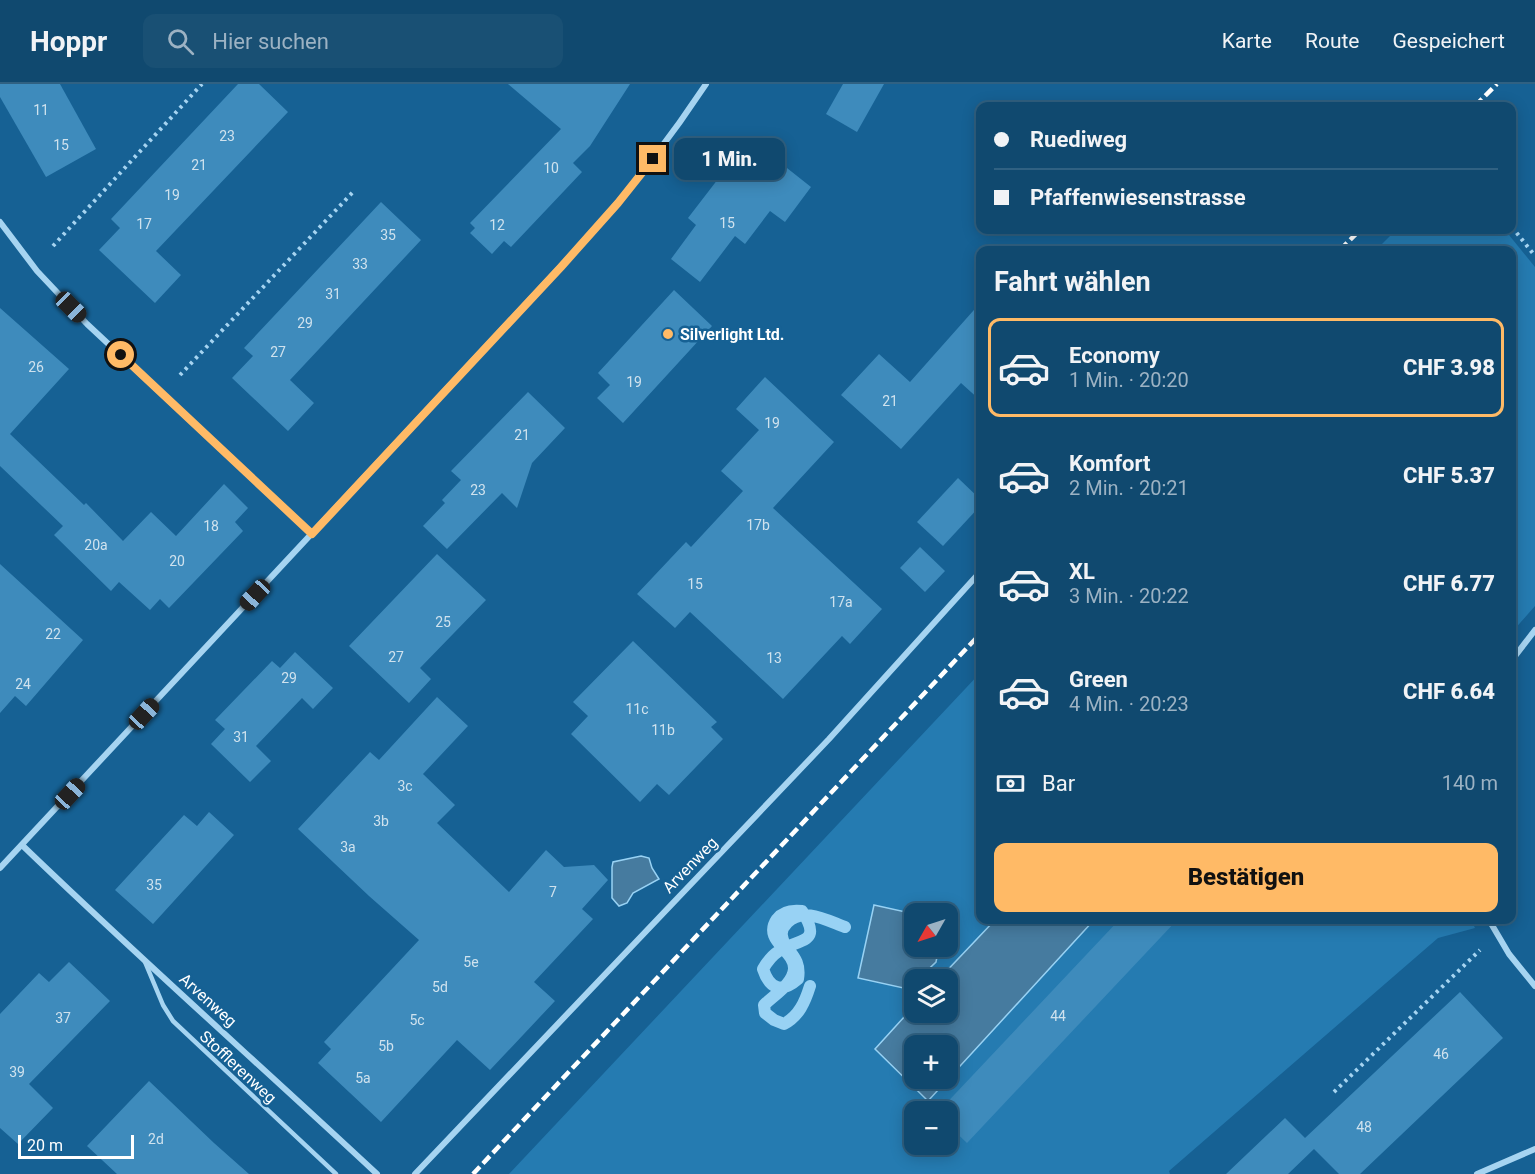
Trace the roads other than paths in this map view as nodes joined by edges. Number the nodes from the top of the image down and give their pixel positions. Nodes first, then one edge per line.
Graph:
1 (706, 84) edge
2 (0, 222) edge
3 (312, 534) junction
4 (976, 577) edge
5 (1535, 630) edge
6 (1516, 655) edge
7 (22, 845) junction
8 (0, 868) edge
9 (1491, 924) edge
10 (145, 962) junction
11 (1535, 986) edge
12 (1535, 1149) edge
13 (336, 1174) edge
14 (377, 1174) edge
15 (415, 1174) edge
16 (1477, 1174) edge

1 - 3 street
2 - 3 street
3 - 7 street
4 - 15 street, Arvenweg
5 - 6 street
7 - 8 street
7 - 10 street, Arvenweg
9 - 11 street
10 - 13 lane, Stofflerenweg
10 - 14 street, Arvenweg
12 - 16 street

